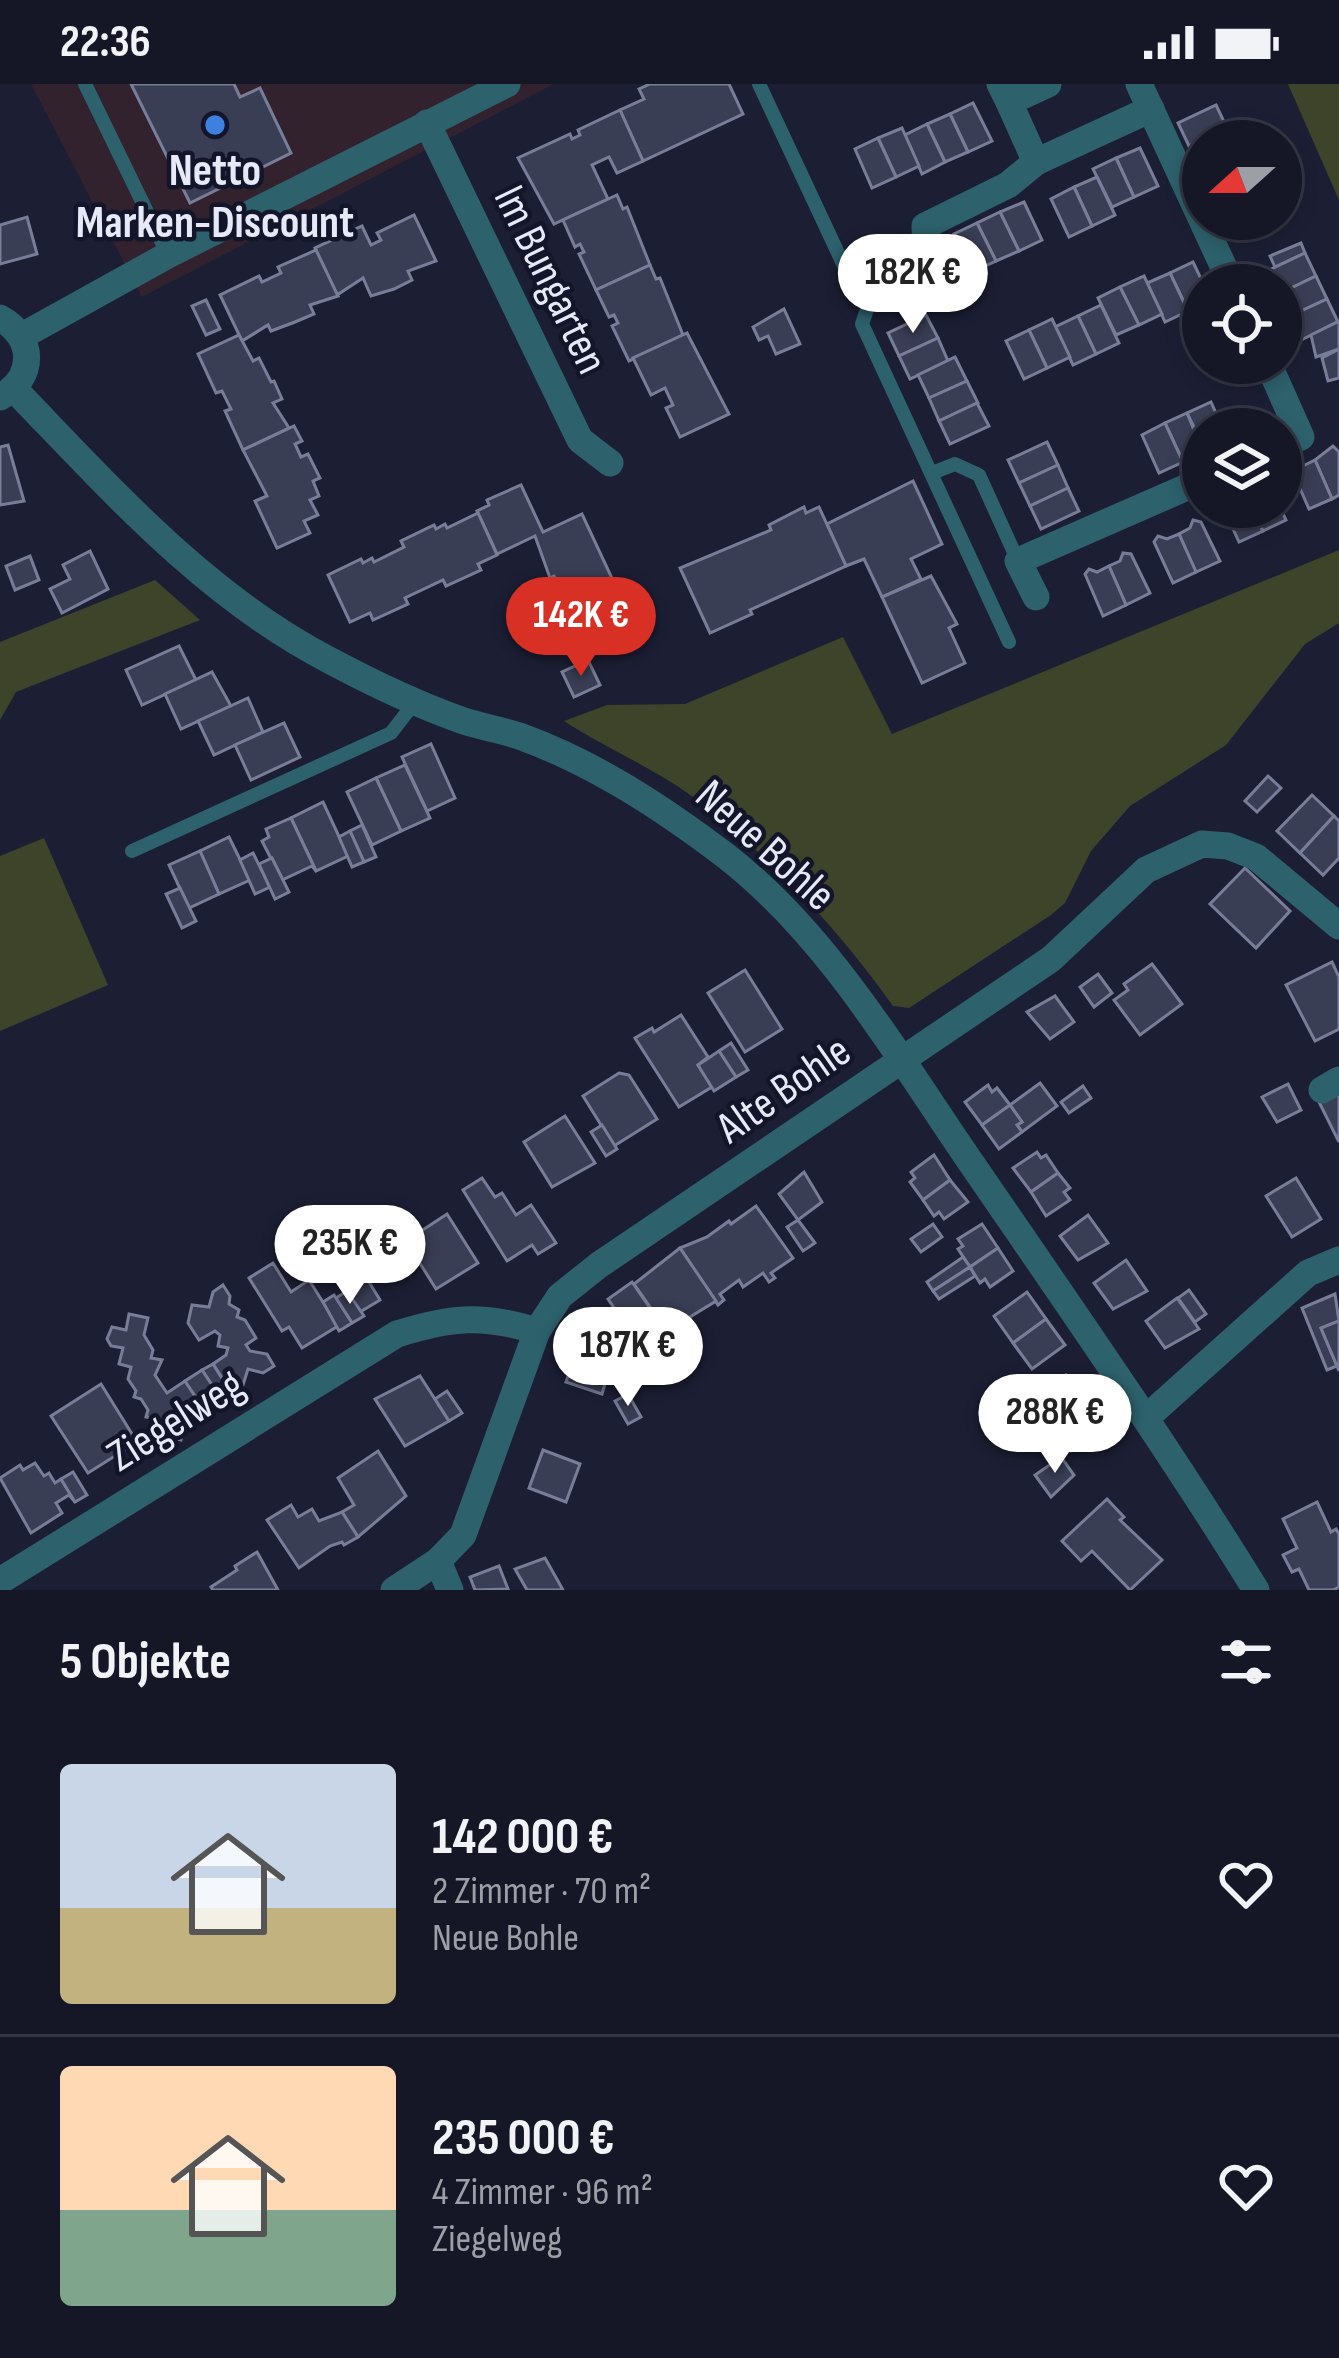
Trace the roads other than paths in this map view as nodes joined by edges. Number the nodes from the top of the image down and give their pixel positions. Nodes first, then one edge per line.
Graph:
1 (85, 84) edge
2 (507, 84) edge
3 (759, 84) edge
4 (1048, 84) edge
5 (1005, 93) edge
6 (1145, 97) edge
7 (427, 123) junction
8 (1036, 162) junction
9 (168, 254) junction
10 (1222, 264) edge
11 (846, 270) dead end
12 (873, 292) joint
13 (11, 327) edge
14 (7, 393) edge
15 (610, 463) dead end
16 (932, 473) junction
17 (1182, 489) edge
18 (1018, 561) junction
19 (1036, 597) dead end
20 (1009, 642) dead end
21 (415, 702) junction
22 (132, 851) dead end
23 (1339, 926) edge
24 (901, 1060) junction
25 (1339, 1260) edge
26 (537, 1330) junction
27 (1146, 1418) junction
28 (438, 1561) junction
29 (0, 1581) edge
30 (394, 1590) edge
31 (450, 1590) edge
32 (1256, 1590) edge

1 - 9 lane
2 - 7 street
3 - 11 lane
4 - 5 street
5 - 8 street
6 - 8 street
6 - 10 street
7 - 9 street
7 - 15 street, Im Bungarten
8 - 12 street
9 - 13 street
12 - 16 lane
13 - 14 street, Neue Bohle
14 - 21 street, Neue Bohle
16 - 18 lane
16 - 20 lane
17 - 18 street
18 - 19 street
21 - 22 lane
21 - 24 street, Neue Bohle
23 - 24 street, Alte Bohle
24 - 26 street, Alte Bohle
24 - 27 street, Neue Bohle
25 - 27 street
26 - 28 street, Alte Bohle
26 - 29 street, Ziegelweg
27 - 32 street, Neue Bohle
28 - 30 street, Alte Bohle
28 - 31 street

